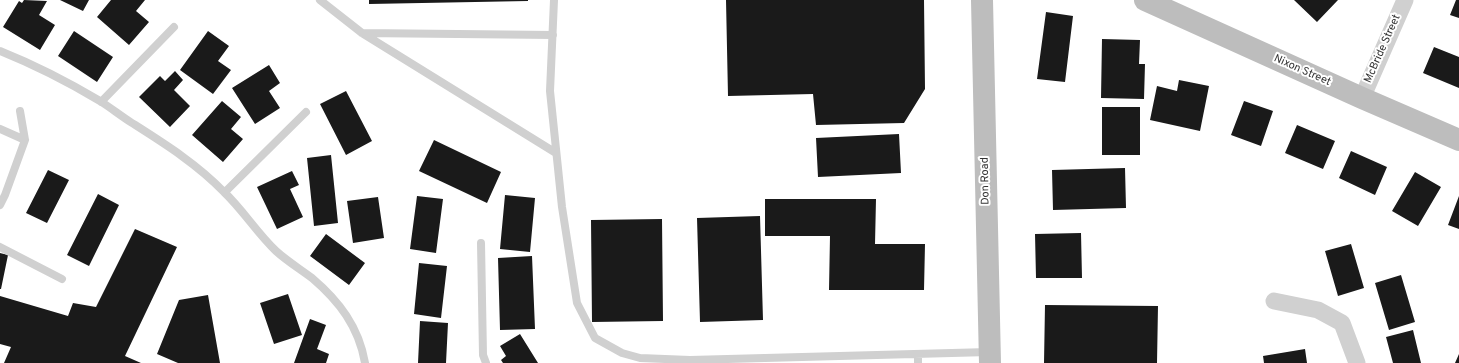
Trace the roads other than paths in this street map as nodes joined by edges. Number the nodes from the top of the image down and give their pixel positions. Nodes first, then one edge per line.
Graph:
1 (320, 0) edge
2 (554, 0) edge
3 (982, 0) edge
4 (1145, 0) edge
5 (1405, 0) edge
6 (174, 27) dead end
7 (362, 33) junction
8 (553, 35) junction
9 (0, 51) edge
10 (1362, 98) junction
11 (101, 102) junction
12 (20, 111) dead end
13 (306, 112) dead end
14 (0, 129) edge
15 (24, 140) junction
16 (1459, 140) edge
17 (556, 153) junction
18 (225, 192) junction
19 (0, 205) edge
20 (481, 243) dead end
21 (0, 247) edge
22 (62, 279) dead end
23 (1274, 301) dead end
24 (918, 354) junction
25 (990, 358) edge
26 (665, 361) edge
27 (365, 363) edge
28 (486, 363) edge
29 (918, 363) edge
30 (1357, 363) edge

1 - 7 lane
2 - 8 lane
3 - 25 main road, Don Road
4 - 10 main road, Nixon Street
5 - 10 street, McBride Street
6 - 11 lane
7 - 8 lane
7 - 17 lane
8 - 17 lane
9 - 11 lane
10 - 16 main road, Nixon Street
11 - 18 lane
12 - 15 lane
13 - 18 lane
14 - 15 lane
15 - 19 lane
17 - 26 lane
18 - 27 lane
20 - 28 lane
21 - 22 lane
23 - 30 street
24 - 25 lane
24 - 26 lane
24 - 29 lane

